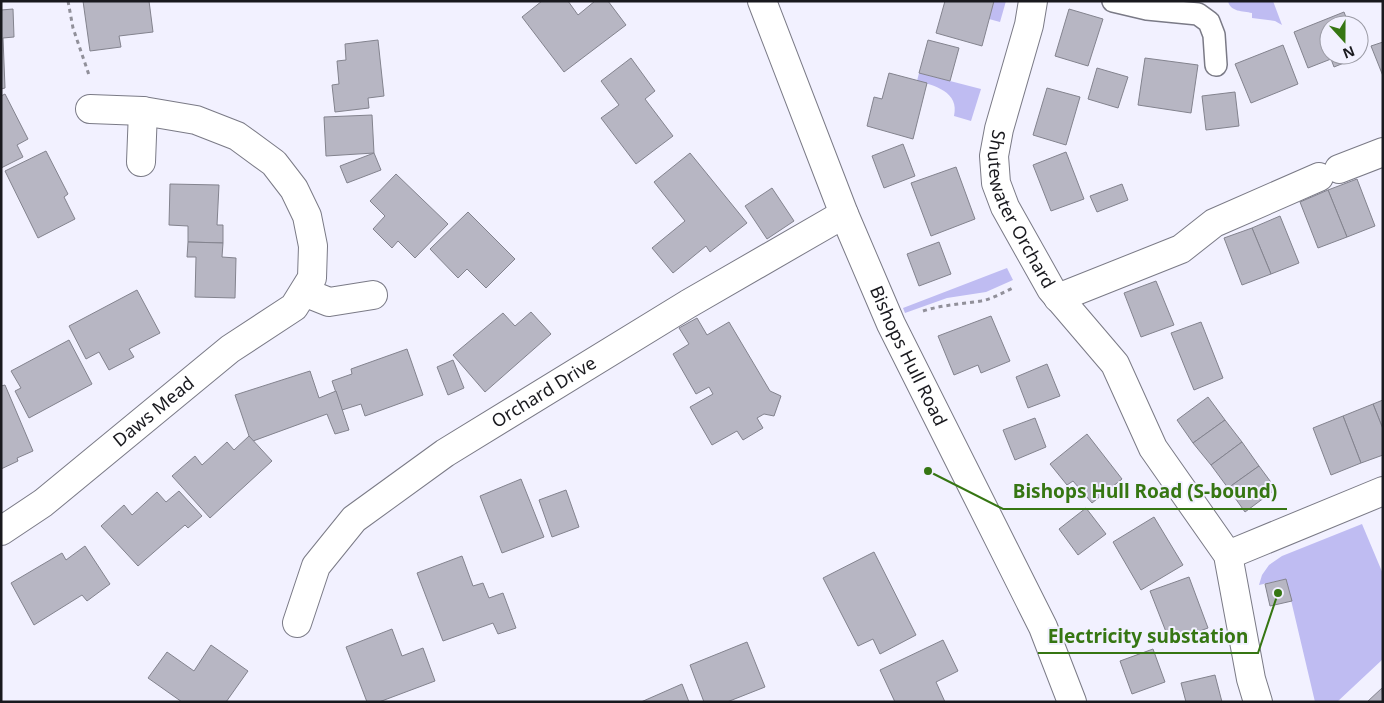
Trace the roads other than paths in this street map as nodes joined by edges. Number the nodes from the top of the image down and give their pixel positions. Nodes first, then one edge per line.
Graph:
1 (762, 1) edge
2 (1033, 1) edge
3 (1113, 1) edge
4 (1216, 65) dead end
5 (95, 110) road end
6 (144, 111) junction
7 (1383, 152) edge
8 (141, 162) dead end
9 (844, 214) junction
10 (304, 292) junction
11 (373, 295) dead end
12 (1058, 298) junction
13 (1383, 491) edge
14 (1, 531) edge
15 (1228, 555) junction
16 (297, 624) dead end
17 (1072, 702) edge
18 (1258, 702) edge

1 - 9 street, Bishops Hull Road
2 - 12 street, Shutewater Orchard
3 - 4 lane
5 - 6 street, Daws Mead
6 - 8 street
6 - 10 street, Daws Mead
7 - 12 street, Shutewater Orchard
9 - 16 street, Orchard Drive
9 - 17 street, Bishops Hull Road
10 - 11 street
10 - 14 street, Daws Mead
12 - 15 street, Shutewater Orchard
13 - 15 street
15 - 18 street, Shutewater Orchard

